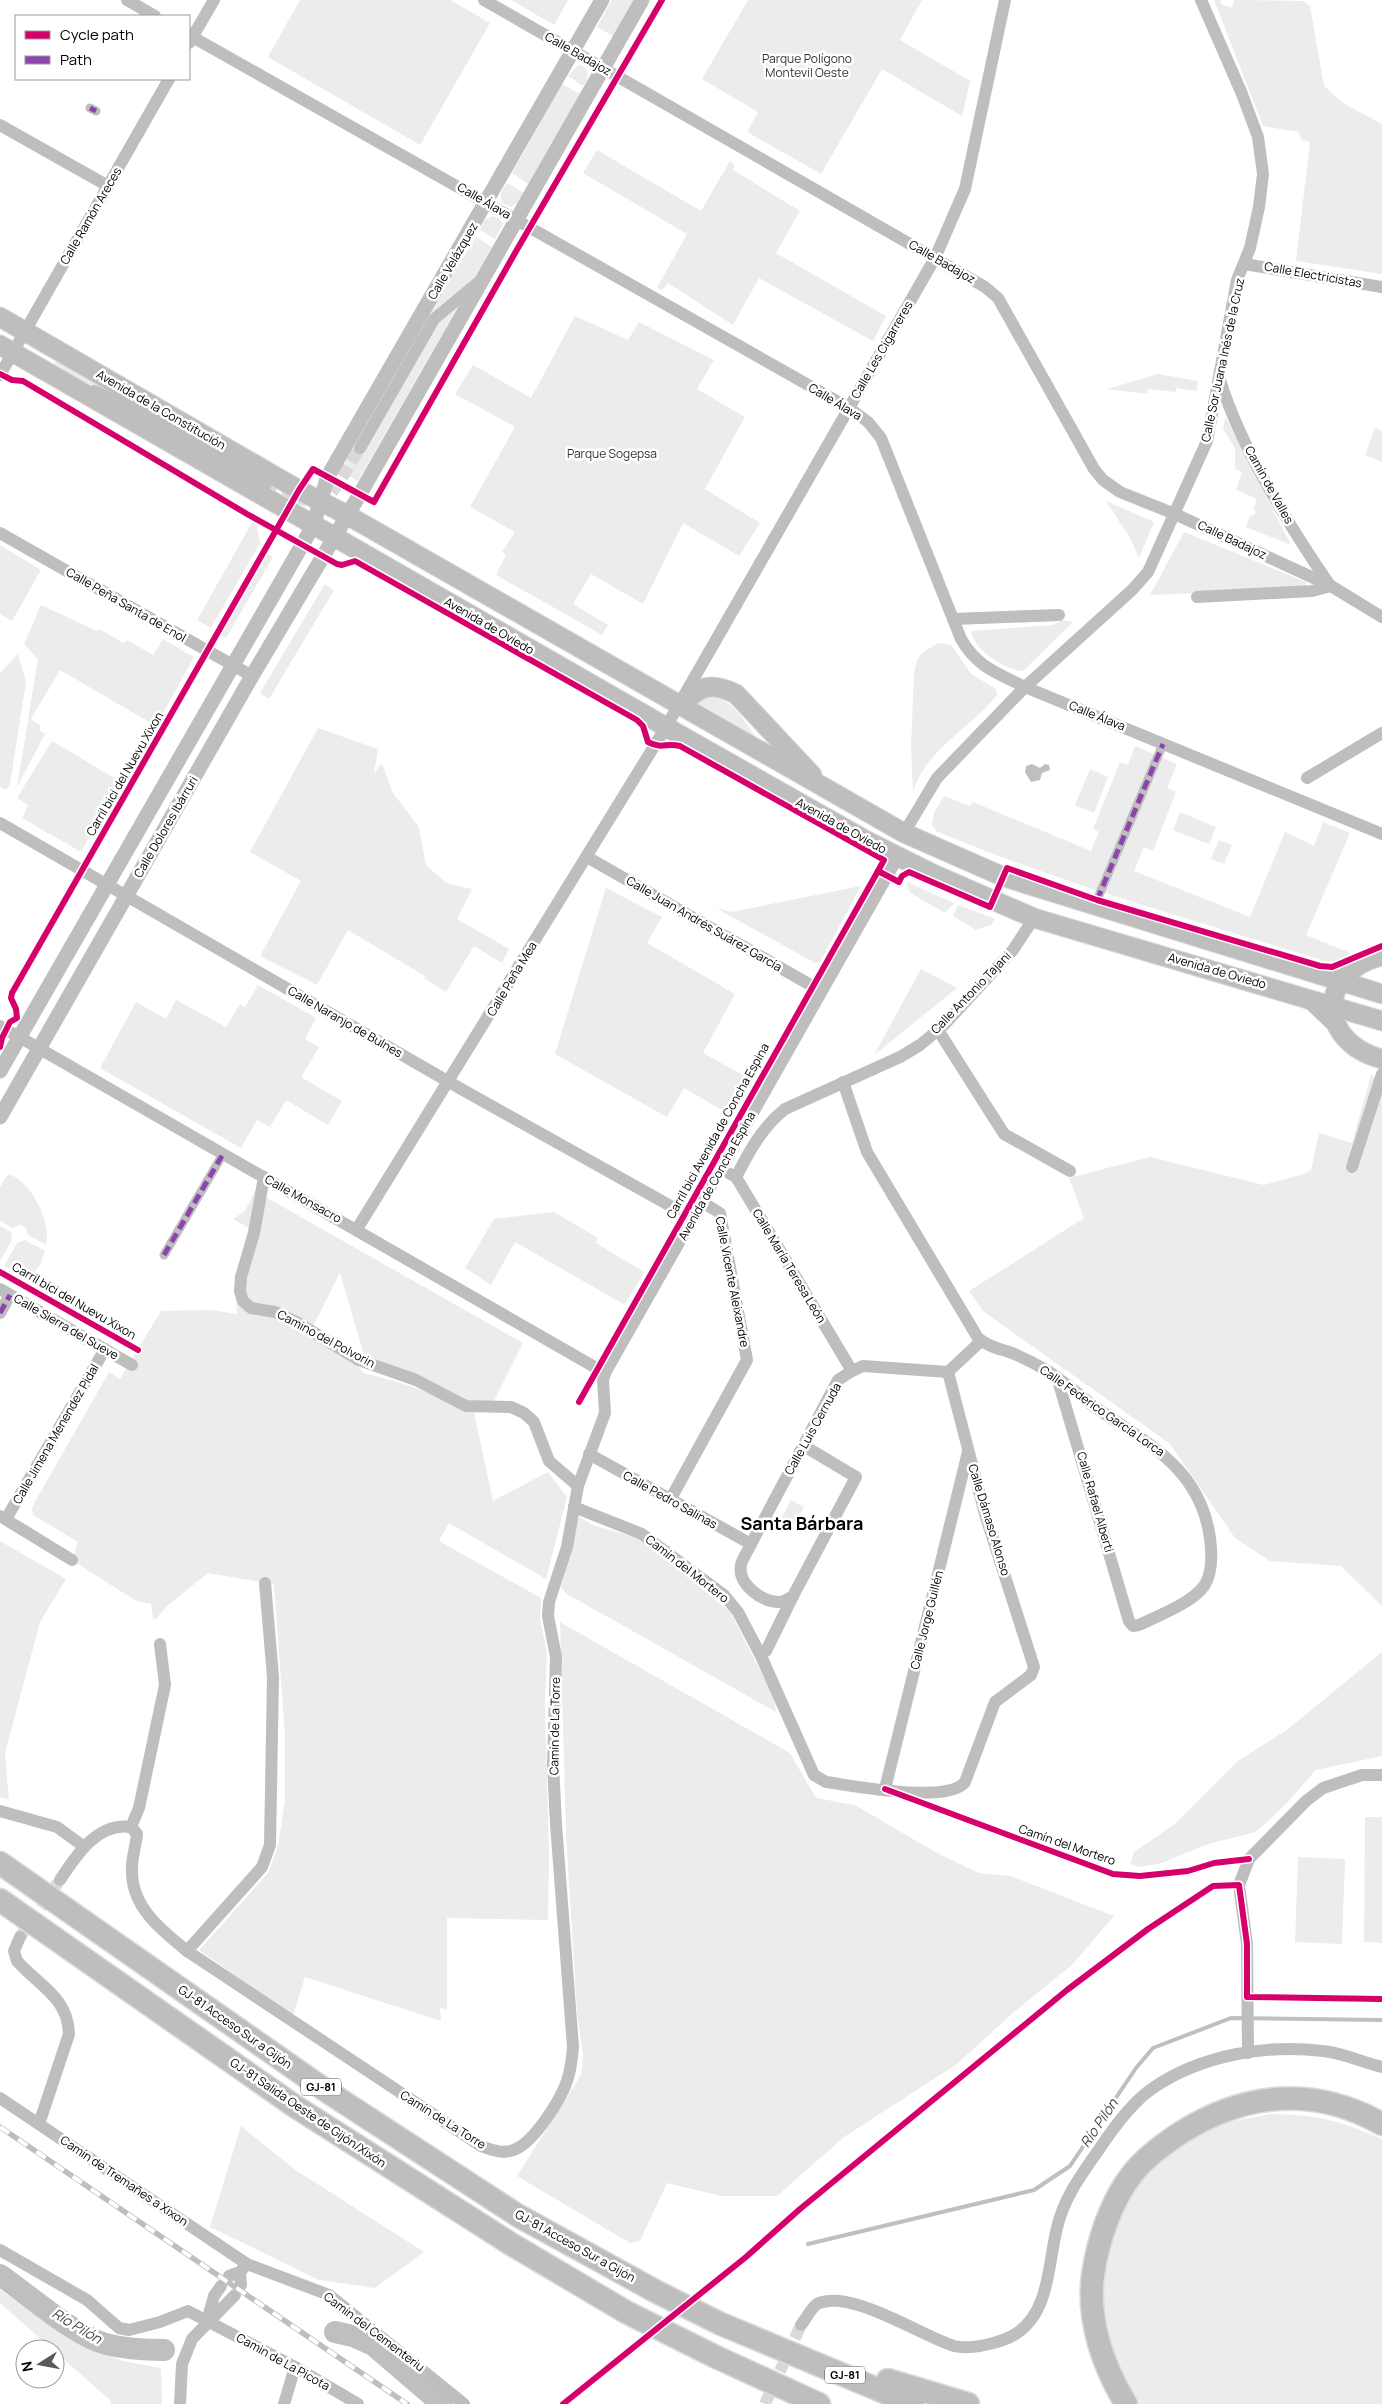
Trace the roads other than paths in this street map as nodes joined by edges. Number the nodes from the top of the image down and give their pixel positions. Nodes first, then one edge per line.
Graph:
1 (127, 0) edge
2 (214, 0) edge
3 (484, 0) edge
4 (602, 0) edge
5 (642, 0) edge
6 (1005, 0) edge
7 (1201, 0) edge
8 (153, 15) edge
9 (190, 39) edge
10 (572, 51) junction
11 (603, 68) junction
12 (168, 80) edge
13 (0, 125) edge
14 (108, 186) junction
15 (487, 202) junction
16 (516, 220) junction
17 (935, 258) junction
18 (1244, 264) junction
19 (482, 280) junction
20 (1382, 287) edge
21 (0, 317) edge
22 (25, 331) junction
23 (7, 349) edge
24 (0, 376) edge
25 (1219, 378) junction
26 (74, 386) junction
27 (849, 408) junction
28 (360, 448) tunnel mouth
29 (266, 484) tunnel mouth
30 (321, 503) junction
31 (1175, 514) junction
32 (347, 515) junction
33 (314, 526) junction
34 (0, 533) edge
35 (334, 538) junction
36 (1330, 586) junction
37 (1197, 597) dead end
38 (1059, 616) dead end
39 (1382, 617) edge
40 (953, 618) junction
41 (233, 666) junction
42 (252, 676) junction
43 (1025, 687) junction
44 (678, 706) junction
45 (666, 727) junction
46 (1382, 733) edge
47 (1163, 744) junction
48 (1306, 778) dead end
49 (827, 790) junction
50 (0, 823) edge
51 (904, 833) junction
52 (1382, 834) edge
53 (898, 857) junction
54 (587, 858) junction
55 (107, 885) junction
56 (126, 896) junction
57 (1097, 900) dead end
58 (1034, 918) junction
59 (1382, 956) edge
60 (1340, 981) junction
61 (821, 990) junction
62 (1382, 994) edge
63 (1298, 995) junction
64 (1332, 1005) junction
65 (1382, 1021) edge
66 (0, 1026) edge
67 (938, 1030) junction
68 (20, 1036) junction
69 (1342, 1036) junction
70 (39, 1048) junction
71 (1382, 1059) edge
72 (0, 1071) edge
73 (1382, 1074) edge
74 (449, 1082) junction
75 (843, 1082) junction
76 (0, 1117) edge
77 (223, 1154) junction
78 (1352, 1167) dead end
79 (720, 1169) junction
80 (1070, 1172) dead end
81 (264, 1177) junction
82 (736, 1177) junction
83 (702, 1202) junction
84 (692, 1218) junction
85 (358, 1229) junction
86 (164, 1255) dead end
87 (5, 1292) edge
88 (0, 1313) edge
89 (981, 1341) junction
90 (105, 1349) junction
91 (132, 1365) dead end
92 (852, 1371) junction
93 (948, 1372) junction
94 (606, 1373) junction
95 (1057, 1377) junction
96 (804, 1446) junction
97 (968, 1450) junction
98 (589, 1454) junction
99 (578, 1486) junction
100 (670, 1500) junction
101 (574, 1507) junction
102 (3, 1517) edge
103 (751, 1544) junction
104 (72, 1560) dead end
105 (265, 1583) dead end
106 (793, 1596) junction
107 (1133, 1626) joint
108 (160, 1644) dead end
109 (766, 1651) dead end
110 (1382, 1775) edge
111 (885, 1789) junction
112 (0, 1811) edge
113 (131, 1826) junction
114 (83, 1846) junction
115 (0, 1863) edge
116 (60, 1880) tunnel mouth
117 (0, 1900) edge
118 (20, 1937) tunnel mouth
119 (187, 1951) junction
120 (1248, 2052) junction
121 (1382, 2067) edge
122 (0, 2098) edge
123 (39, 2124) junction
124 (1382, 2124) edge
125 (0, 2250) edge
126 (234, 2275) junction
127 (207, 2321) junction
128 (801, 2325) tunnel mouth
129 (777, 2347) junction
130 (727, 2361) junction
131 (294, 2367) junction
132 (180, 2404) edge
133 (284, 2404) edge
134 (358, 2404) edge
135 (464, 2404) edge
136 (802, 2404) edge
137 (819, 2404) edge
138 (913, 2404) edge
139 (968, 2404) edge
140 (1126, 2404) edge

1 - 8 street
2 - 9 street
3 - 10 street, Calle Badajoz
4 - 10 street, Calle Velázquez
5 - 11 street, Calle Velázquez
6 - 17 street, Calle Les Cigarreres
7 - 18 street, Calle Sor Juana Inés de la Cruz
9 - 15 street, Calle Álava
10 - 11 street, Calle Badajoz
10 - 15 street, Calle Velázquez
11 - 16 street, Calle Velázquez
11 - 17 street, Calle Badajoz
12 - 14 street, Calle Ramón Areces
13 - 14 street
14 - 22 street, Calle Ramón Areces
15 - 16 street, Calle Álava
15 - 30 street, Calle Velázquez
16 - 19 street, Calle Velázquez
16 - 27 street, Calle Álava
17 - 27 street, Calle Les Cigarreres
17 - 31 street, Calle Badajoz
18 - 20 street, Calle Electricistas
18 - 25 street, Calle Sor Juana Inés de la Cruz
19 - 28 street, Calle Velázquez
19 - 32 street, Calle Velázquez
21 - 22 main road, Avenida de la Constitución
22 - 23 street, Calle Ramón Areces
22 - 30 main road, Avenida de la Constitución
23 - 24 street
23 - 26 main road, Avenida de la Constitución
25 - 31 street, Calle Sor Juana Inés de la Cruz
25 - 36 street, Camín de Valles
26 - 29 street, Avenida de la Constitución
26 - 33 main road, Avenida de la Constitución
27 - 40 street, Calle Álava
27 - 44 street, Calle Les Cigarreres
30 - 32 main road, Avenida de Oviedo
30 - 33 street, Calle Velázquez
31 - 36 street, Calle Badajoz
31 - 43 street, Calle Sor Juana Inés de la Cruz
32 - 35 street, Calle Velázquez
32 - 44 main road, Avenida de Oviedo
33 - 35 main road, Avenida de Oviedo
33 - 41 street, Calle Dolores Ibárruri
34 - 41 street, Calle Peña Santa de Enol
35 - 42 street, Calle Dolores Ibárruri
35 - 45 main road, Avenida de Oviedo
36 - 37 street
36 - 39 street, Calle Badajoz
38 - 40 street
40 - 43 street, Calle Álava
41 - 42 street, Calle Peña Santa de Enol
41 - 55 street, Calle Dolores Ibárruri
42 - 56 street, Calle Dolores Ibárruri
43 - 47 street, Calle Álava
43 - 51 street
44 - 45 street, Calle Les Cigarreres
44 - 49 main road, Avenida de Oviedo
44 - 49 main road, Avenida de Oviedo
45 - 53 main road, Avenida de Oviedo
45 - 54 street, Calle Peña Mea
46 - 48 street
47 - 52 street, Calle Álava
47 - 57 street
49 - 51 main road, Avenida de Oviedo
50 - 55 street, Calle Naranjo de Bulnes
51 - 60 main road, Avenida de Oviedo
53 - 58 main road, Avenida de Oviedo
53 - 61 street, Avenida de Concha Espina
54 - 61 street, Calle Juan Andrés Suárez García
54 - 74 street, Calle Peña Mea
55 - 56 street, Calle Naranjo de Bulnes
55 - 68 street, Calle Dolores Ibárruri
56 - 70 street, Calle Dolores Ibárruri
56 - 74 street, Calle Naranjo de Bulnes
58 - 63 main road, Avenida de Oviedo
58 - 67 street, Calle Antonio Tajani
59 - 60 main road
60 - 62 main road, Avenida de Oviedo
60 - 64 main road
61 - 79 street, Avenida de Concha Espina
63 - 64 main road, Avenida de Oviedo
63 - 69 street
64 - 65 main road, Avenida de Oviedo
64 - 69 main road
66 - 68 street, Calle Monsacro
67 - 75 street, Calle Antonio Tajani
67 - 80 street
68 - 70 street, Calle Monsacro
68 - 72 street, Calle Dolores Ibárruri
69 - 71 main road
70 - 76 street, Calle Dolores Ibárruri
70 - 77 street, Calle Monsacro
73 - 78 street
74 - 84 street, Calle Naranjo de Bulnes
74 - 85 street, Calle Peña Mea
75 - 82 street, Calle Antonio Tajani
75 - 89 street
77 - 81 street, Calle Monsacro
77 - 86 street
79 - 82 street
79 - 83 street, Avenida de Concha Espina
81 - 85 street, Calle Monsacro
81 - 99 street, Camino del Polvorin
82 - 92 street, Calle María Teresa León
83 - 84 street, Avenida de Concha Espina
83 - 100 street, Calle Vicente Aleixandre
84 - 94 street, Avenida de Concha Espina
85 - 94 street, Calle Monsacro
87 - 88 street
87 - 90 street, Calle Sierra del Sueve
89 - 93 street
89 - 95 street, Calle Federico García Lorca
90 - 91 street, Calle Sierra del Sueve
90 - 102 street, Calle Jimena Menendez Pidal
92 - 93 street, Calle Luis Cernuda
92 - 96 street, Calle Luis Cernuda
93 - 97 street, Calle Dámaso Alonso
94 - 98 street, Avenida de Concha Espina
95 - 107 street, Calle Rafael Alberti
95 - 107 street, Calle Federico García Lorca
96 - 103 street, Calle Luis Cernuda
96 - 106 street
97 - 111 street, Calle Jorge Guillén
97 - 111 street, Calle Dámaso Alonso
98 - 99 street, Avenida de Concha Espina
98 - 100 street, Calle Pedro Salinas
99 - 101 street, Avenida de Concha Espina
100 - 103 street, Calle Pedro Salinas
101 - 111 street, Camín del Mortero
101 - 119 street, Camín de La Torre
102 - 104 street
103 - 106 street, Calle Luis Cernuda
105 - 119 street
106 - 109 street
108 - 113 street
110 - 120 street
112 - 114 street
113 - 114 street
113 - 119 street, Camín de La Torre
114 - 116 street
115 - 129 highway, GJ-81 Acceso Sur a Gijón / GJ-81
117 - 130 highway, GJ-81 Salida Oeste de Gijón/Xixón / GJ-81
118 - 123 street
120 - 121 street
120 - 128 street
122 - 123 street, Camín de Tremañes a Xixon
123 - 126 street, Camín de Tremañes a Xixon
124 - 140 highway
125 - 127 street, Camin de La Picota
126 - 127 street
126 - 127 street
126 - 135 street, Camín del Cementeriu
127 - 131 street, Camin de La Picota
127 - 132 street
129 - 138 highway, GJ-81
129 - 139 highway
130 - 136 highway
130 - 137 highway, GJ-81
131 - 133 street
131 - 134 street, Camin de La Picota

